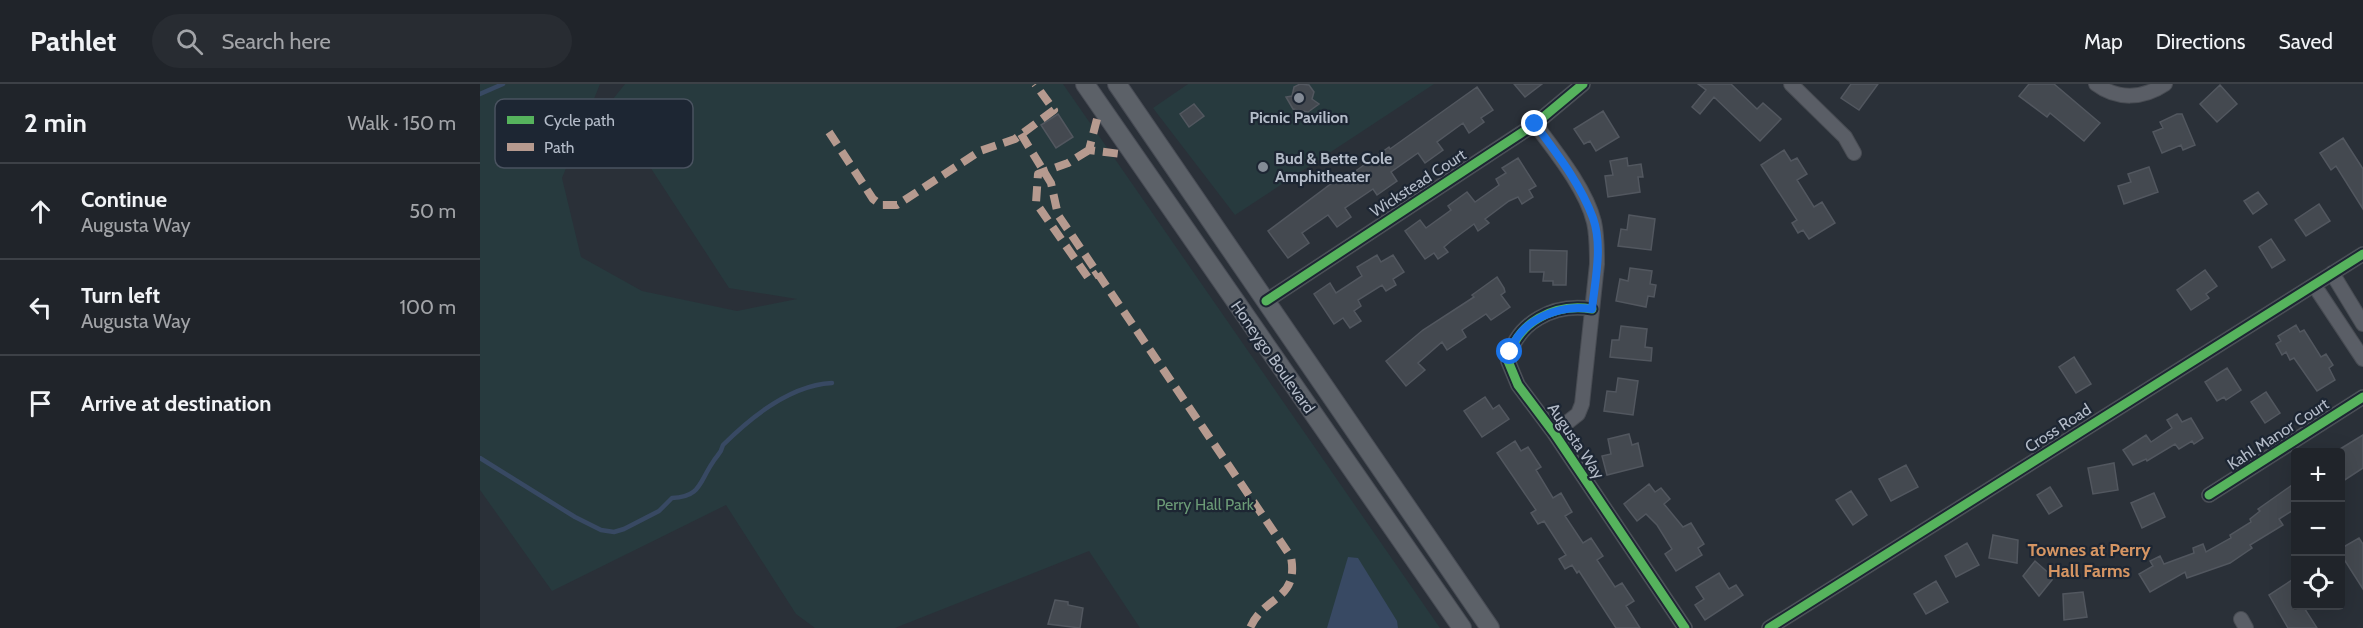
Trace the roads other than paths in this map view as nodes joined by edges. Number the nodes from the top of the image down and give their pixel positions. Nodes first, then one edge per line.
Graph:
1 (1085, 84) edge
2 (1117, 84) edge
3 (1583, 84) edge
4 (1791, 84) edge
5 (2096, 84) edge
6 (2165, 84) edge
7 (1535, 124) junction
8 (1854, 153) dead end
9 (2363, 254) edge
10 (2332, 273) junction
11 (2314, 285) junction
12 (1266, 301) junction
13 (1592, 309) junction
14 (2363, 324) edge
15 (2363, 359) edge
16 (2363, 397) edge
17 (1554, 433) junction
18 (2210, 495) dead end
19 (1462, 628) edge
20 (1490, 628) edge
21 (1684, 628) edge
22 (1769, 628) edge

1 - 19 main road, Honeygo Boulevard
2 - 12 main road, Honeygo Boulevard
3 - 7 street, Wickstead Court
4 - 8 street
5 - 6 street
7 - 12 street, Wickstead Court
7 - 13 street, Augusta Way
9 - 10 street, Cross Road
10 - 11 street, Cross Road
10 - 14 street
11 - 15 street
11 - 22 street, Cross Road
12 - 20 main road, Honeygo Boulevard
13 - 17 street, Augusta Way
13 - 17 street, Augusta Way
16 - 18 street, Kahl Manor Court
17 - 21 street, Augusta Way

